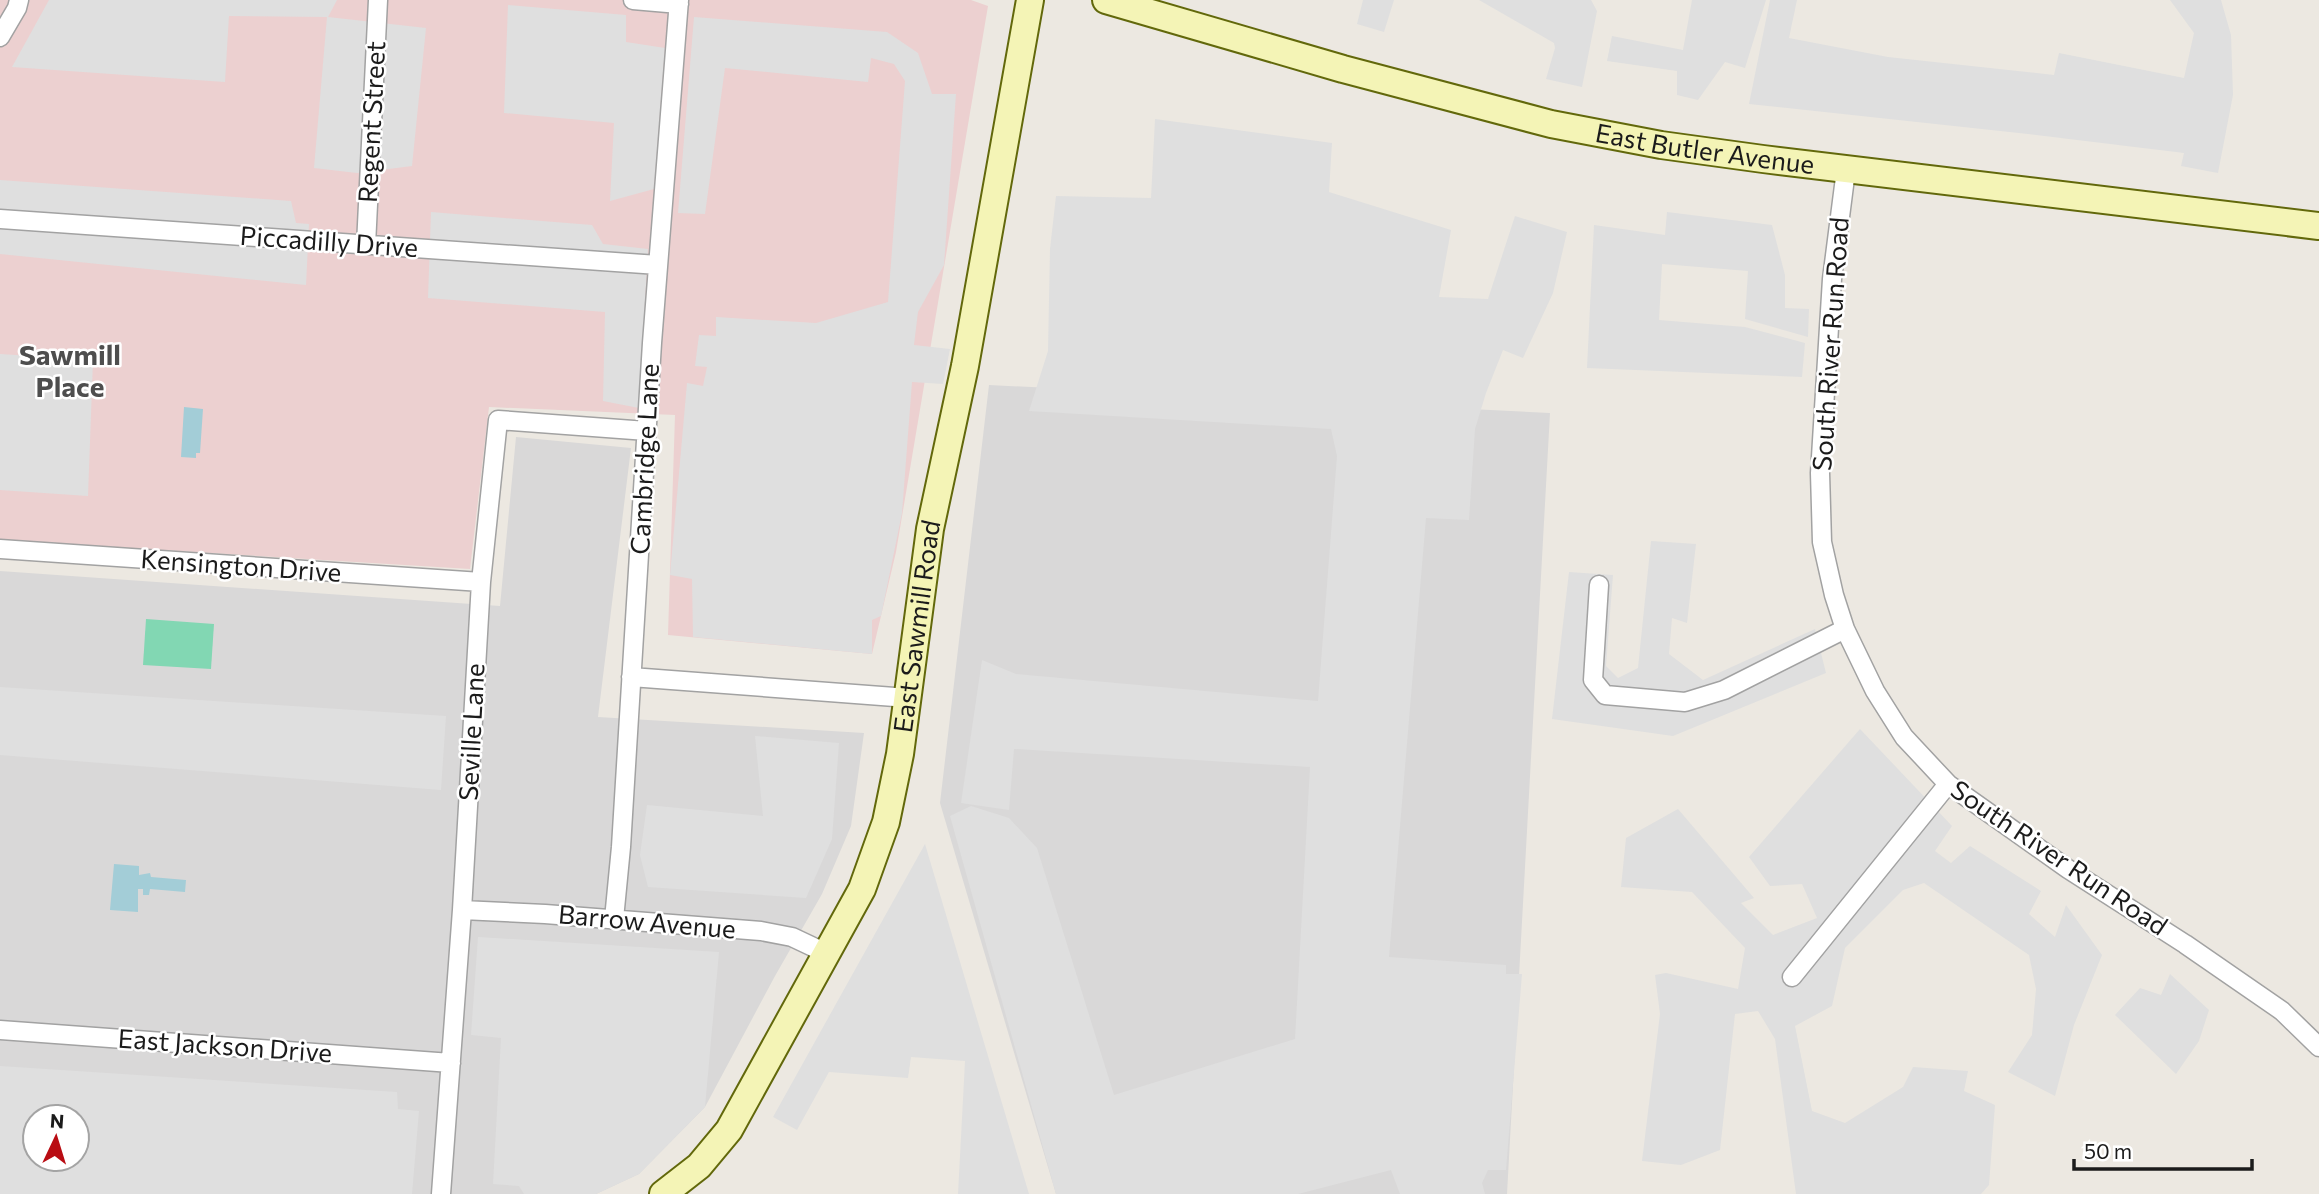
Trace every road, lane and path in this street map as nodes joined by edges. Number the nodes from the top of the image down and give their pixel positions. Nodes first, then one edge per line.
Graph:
1 (19, 0) edge
2 (378, 0) edge
3 (633, 0) edge
4 (1030, 0) edge
5 (1106, 0) edge
6 (679, 2) edge
7 (0, 37) edge
8 (1846, 170) junction
9 (0, 219) edge
10 (2319, 226) edge
11 (366, 245) junction
12 (658, 265) junction
13 (647, 431) junction
14 (0, 549) edge
15 (481, 582) junction
16 (1599, 585) dead end
17 (1845, 629) junction
18 (631, 677) junction
19 (908, 698) junction
20 (1948, 784) junction
21 (462, 910) junction
22 (614, 919) junction
23 (828, 954) junction
24 (1792, 977) dead end
25 (0, 1030) edge
26 (2319, 1047) edge
27 (451, 1063) junction
28 (441, 1194) edge
29 (663, 1194) edge

1 - 7 street
2 - 11 street, Regent Street
3 - 6 street
4 - 19 street, East Sawmill Road
5 - 8 street, East Butler Avenue
6 - 12 street, Cambridge Lane
8 - 10 street, East Butler Avenue
8 - 17 street, South River Run Road
9 - 11 street, Piccadilly Drive
11 - 12 street, Piccadilly Drive
12 - 13 street, Cambridge Lane
13 - 15 street, Seville Lane
13 - 18 street, Cambridge Lane
14 - 15 street, Kensington Drive
15 - 21 street, Seville Lane
16 - 17 street
17 - 20 street, South River Run Road
18 - 19 street
18 - 22 street, Cambridge Lane
19 - 23 street, East Sawmill Road
20 - 24 street
20 - 26 street, South River Run Road
21 - 22 street, Barrow Avenue
21 - 27 street, Seville Lane
22 - 23 street, Barrow Avenue
23 - 29 street, East Sawmill Road
25 - 27 street, East Jackson Drive
27 - 28 street, Seville Lane

